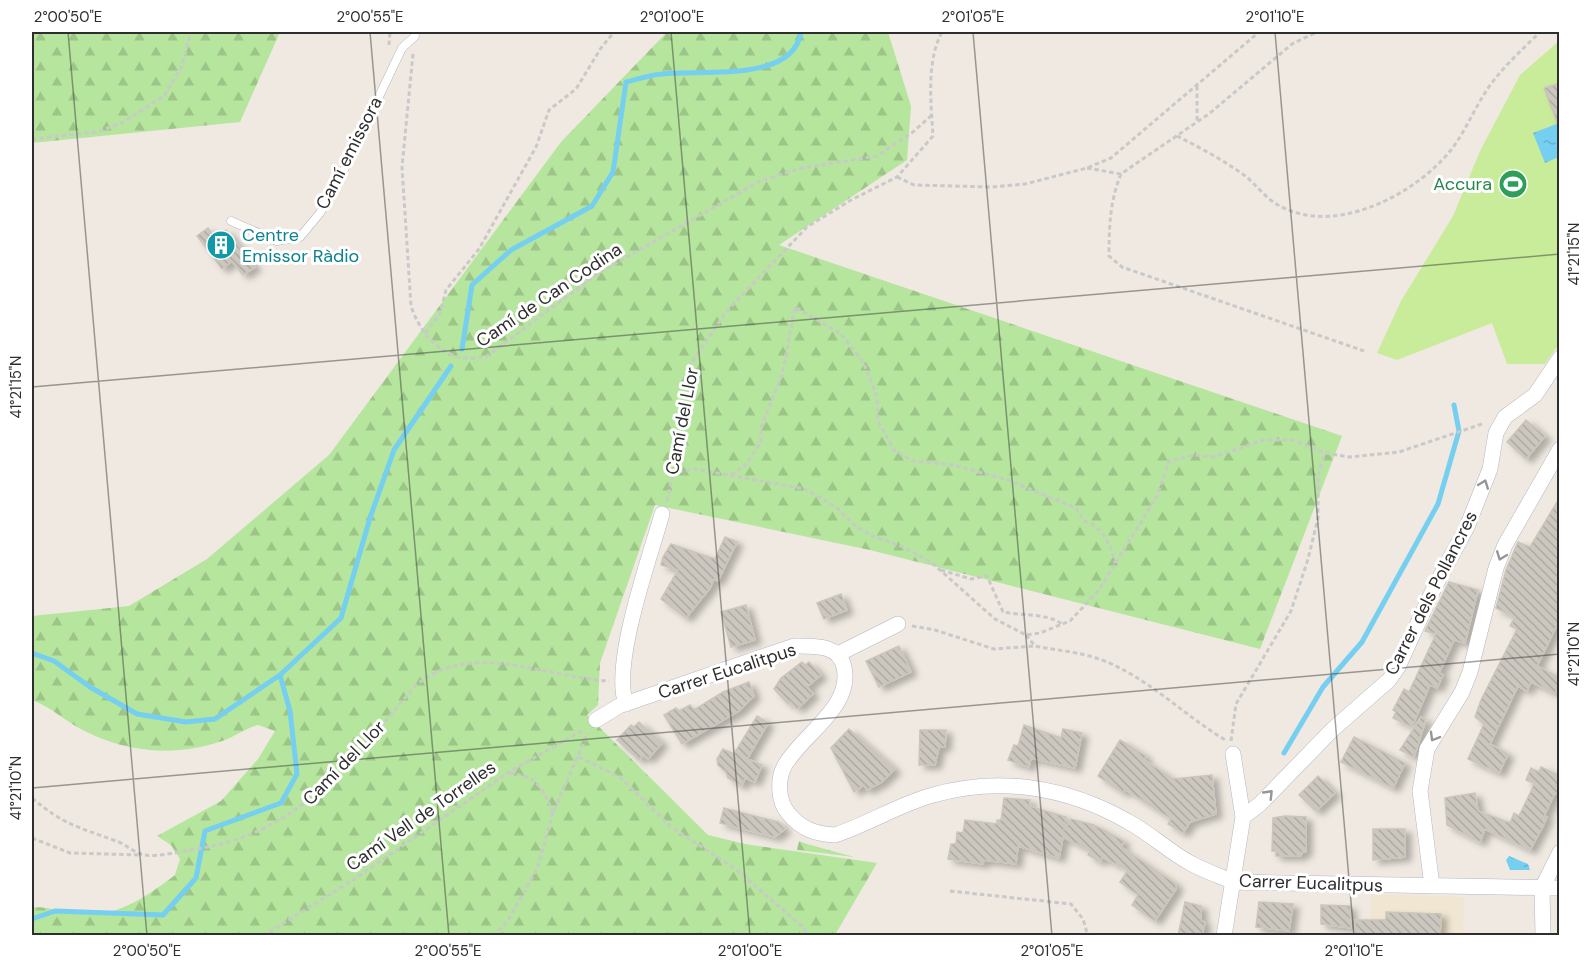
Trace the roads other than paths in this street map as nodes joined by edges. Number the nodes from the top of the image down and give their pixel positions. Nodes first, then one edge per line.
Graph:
1 (415, 36) road end
2 (231, 221) dead end
3 (1560, 358) edge
4 (1560, 449) edge
5 (662, 514) road end
6 (898, 624) road end
7 (838, 654) junction
8 (626, 704) junction
9 (593, 723) road end
10 (1233, 754) dead end
11 (1243, 817) junction
12 (1560, 852) edge
13 (1234, 882) junction
14 (1432, 886) junction
15 (1542, 888) junction
16 (1560, 888) edge
17 (1224, 936) edge
18 (1543, 936) edge

1 - 2 lane, Camí emissora
11 -> 3 street, Carrer dels Pollancres
4 -> 14 street
5 - 8 street
6 - 7 street
7 - 8 street, Carrer Eucalitpus
7 - 13 street, Carrer Eucalitpus
8 - 9 street, Carrer Eucalitpus
10 - 11 street
11 - 13 street
12 - 15 street
13 - 14 street, Carrer Eucalitpus
13 - 17 street
14 - 15 street, Carrer Eucalitpus
15 - 16 street, Carrer Eucalitpus
15 - 18 street

